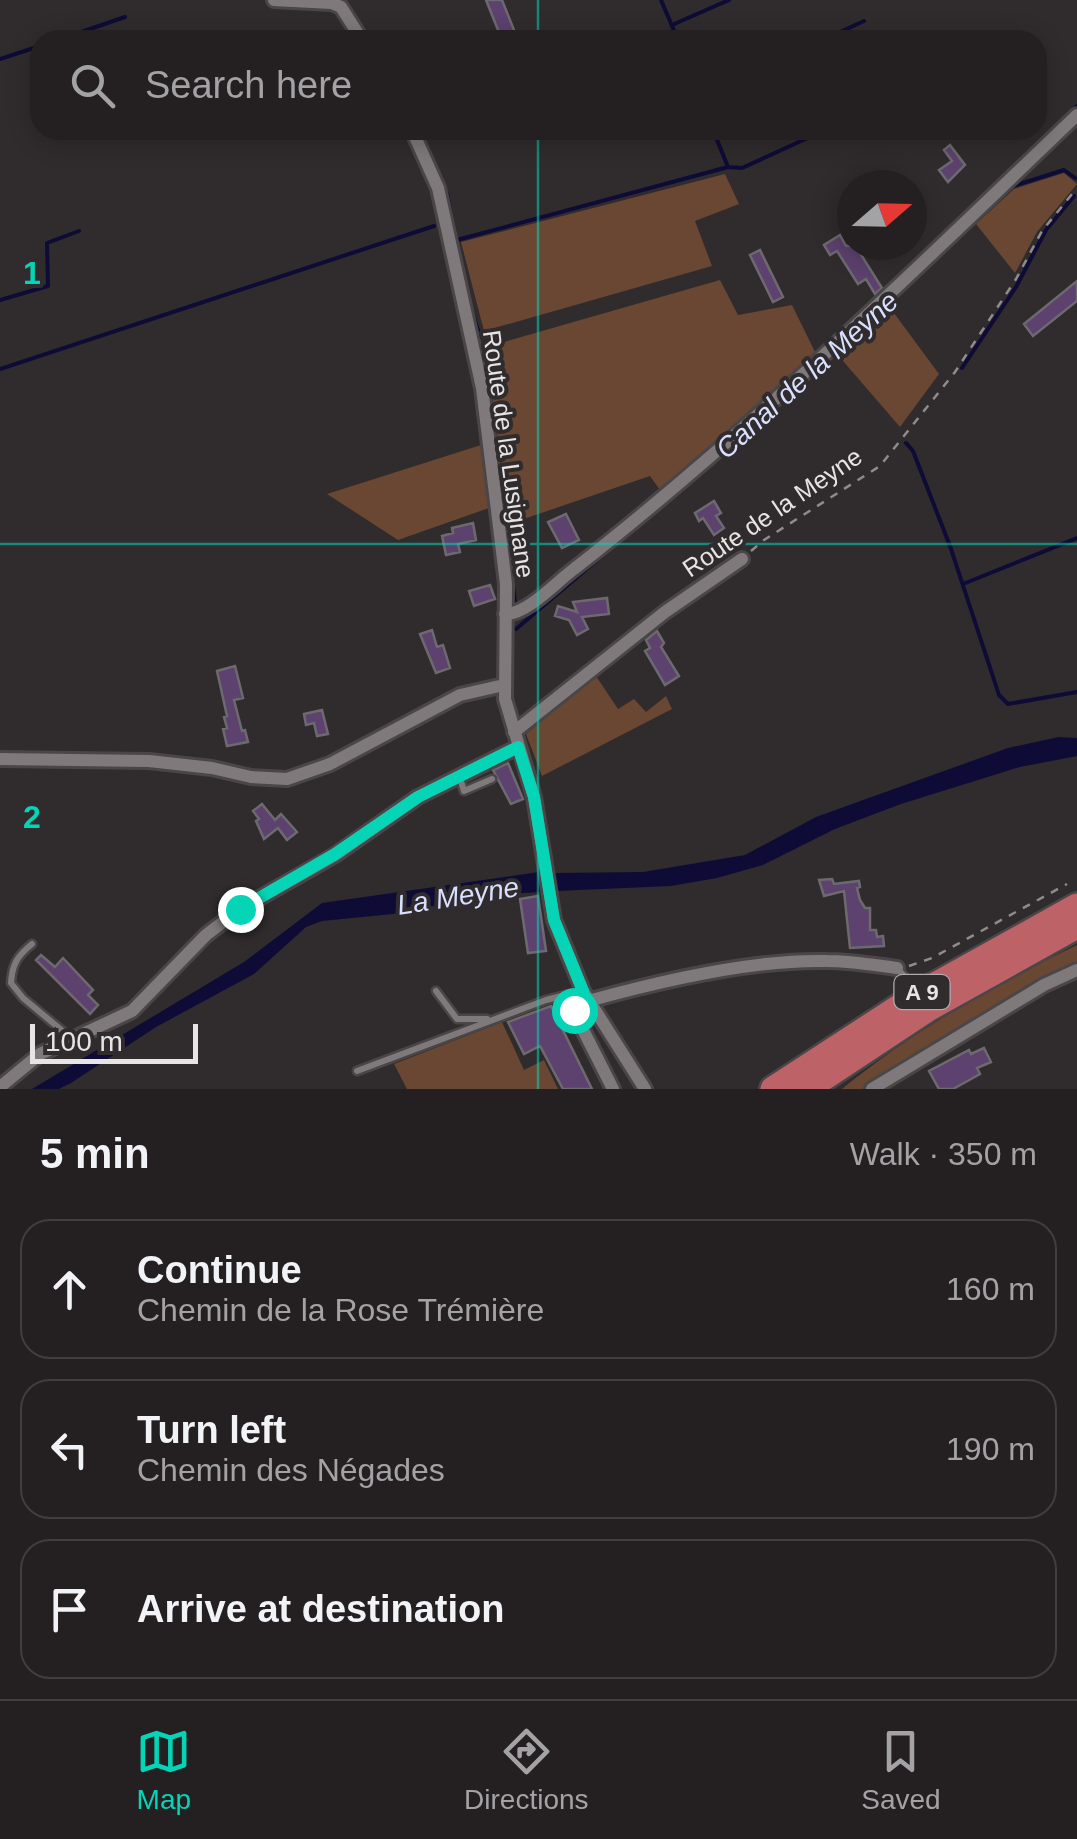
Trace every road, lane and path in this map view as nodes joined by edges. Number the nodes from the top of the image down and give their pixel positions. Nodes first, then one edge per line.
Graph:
1 (274, 0) edge
2 (356, 30) edge
3 (1077, 115) edge
4 (416, 140) edge
5 (1077, 188) edge
6 (742, 559) joint
7 (505, 614) junction
8 (504, 685) junction
9 (514, 732) junction
10 (518, 747) junction
11 (0, 759) edge
12 (459, 776) junction
13 (492, 779) dead end
14 (1072, 895) edge
15 (1077, 926) edge
16 (32, 944) dead end
17 (897, 968) junction
18 (1077, 970) edge
19 (436, 992) dead end
20 (919, 994) junction
21 (586, 996) junction
22 (493, 1020) junction
23 (72, 1038) junction
24 (357, 1071) dead end
25 (0, 1087) edge
26 (613, 1089) edge
27 (645, 1089) edge
28 (773, 1089) edge
29 (808, 1089) edge
30 (872, 1089) edge

1 - 2 street
3 - 7 street
4 - 7 street, Route de la Lusignane
5 - 6 path, Route de la Meyne
6 - 9 street, Route de la Meyne
7 - 8 street, Route de la Lusignane
8 - 9 street, Route de la Lusignane
8 - 11 street
9 - 10 street, Route de la Lusignane
10 - 12 street
10 - 21 street, Route de la Lusignane
12 - 13 lane
12 - 23 street
14 - 17 path
14 - 20 highway, A 9
15 - 29 highway, A 9
16 - 23 lane
17 - 20 lane
17 - 21 street
18 - 30 street
19 - 22 lane
20 - 28 highway, A 9
21 - 22 lane
21 - 26 street
21 - 27 street
22 - 24 lane
23 - 25 street

